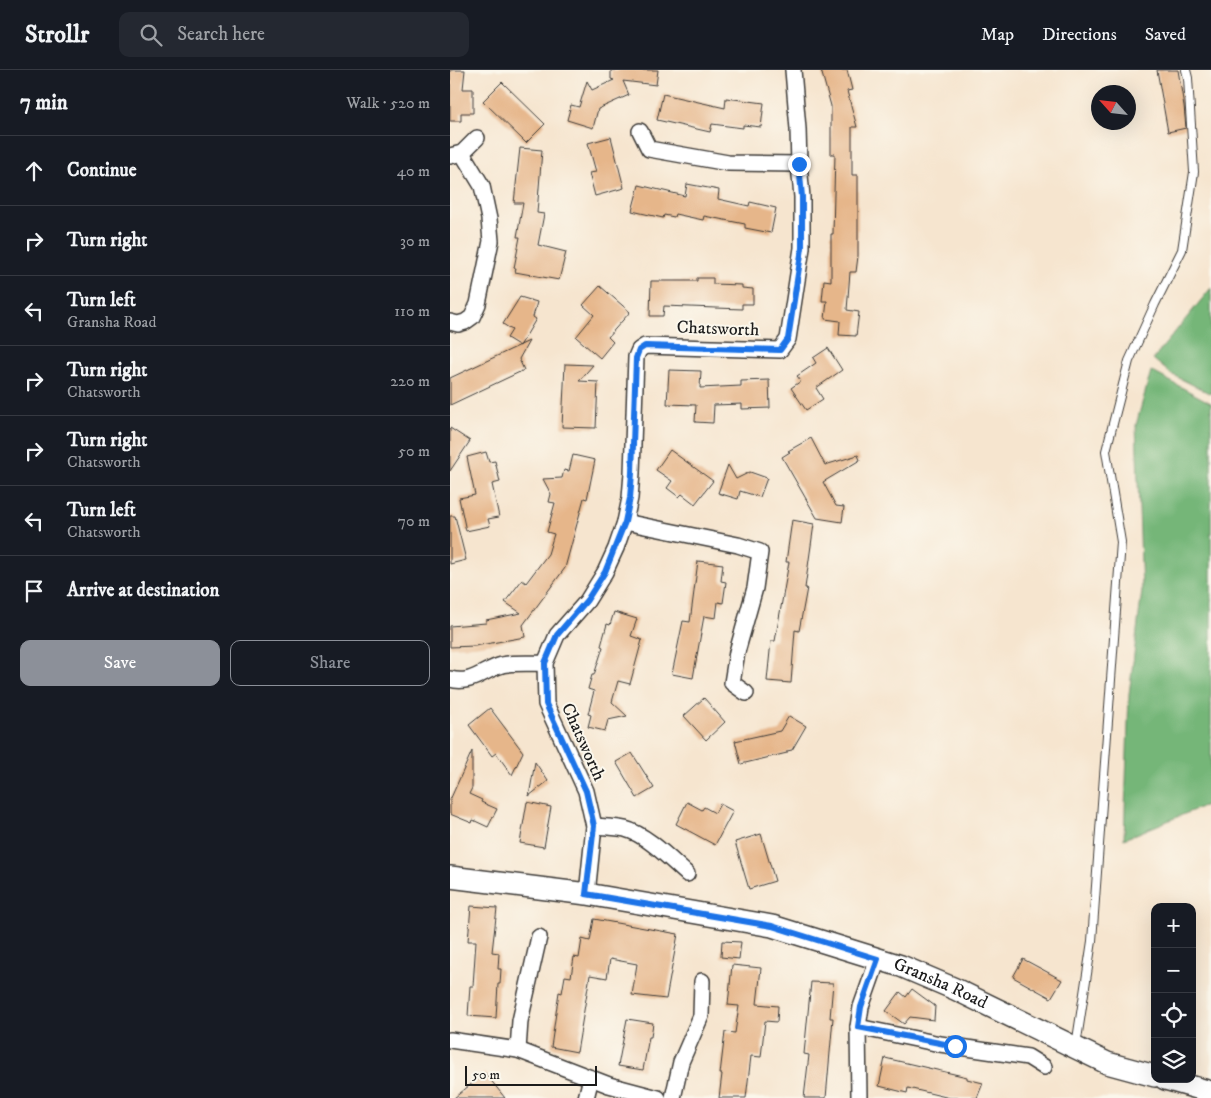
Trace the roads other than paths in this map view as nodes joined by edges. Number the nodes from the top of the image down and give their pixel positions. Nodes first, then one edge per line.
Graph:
1 (793, 70) edge
2 (1186, 70) edge
3 (640, 131) dead end
4 (477, 138) dead end
5 (456, 154) edge
6 (799, 164) junction
7 (450, 322) edge
8 (625, 522) junction
9 (545, 663) junction
10 (450, 679) edge
11 (746, 693) dead end
12 (594, 826) junction
13 (687, 874) dead end
14 (450, 877) edge
15 (586, 894) junction
16 (539, 937) dead end
17 (878, 959) junction
18 (702, 981) dead end
19 (858, 1027) junction
20 (450, 1040) edge
21 (1076, 1048) junction
22 (518, 1050) junction
23 (1044, 1067) dead end
24 (1151, 1075) edge
25 (591, 1078) junction
26 (1179, 1083) edge
27 (1211, 1092) edge
28 (586, 1098) edge
29 (658, 1098) edge
30 (673, 1098) edge
31 (859, 1098) edge

1 - 6 street, Chatsworth
2 - 21 lane
3 - 6 street
4 - 5 street
5 - 7 street
6 - 8 street, Chatsworth
8 - 9 street, Chatsworth
8 - 11 street
9 - 10 street
9 - 12 street, Chatsworth
12 - 13 street
12 - 15 street, Chatsworth
14 - 15 street, Gransha Road
15 - 17 street, Gransha Road
16 - 22 street
17 - 19 street
17 - 21 street, Gransha Road
18 - 30 street
19 - 23 street
19 - 31 street
20 - 22 street
21 - 24 street, Gransha Road
22 - 25 street
25 - 28 street
25 - 29 street
26 - 27 street

